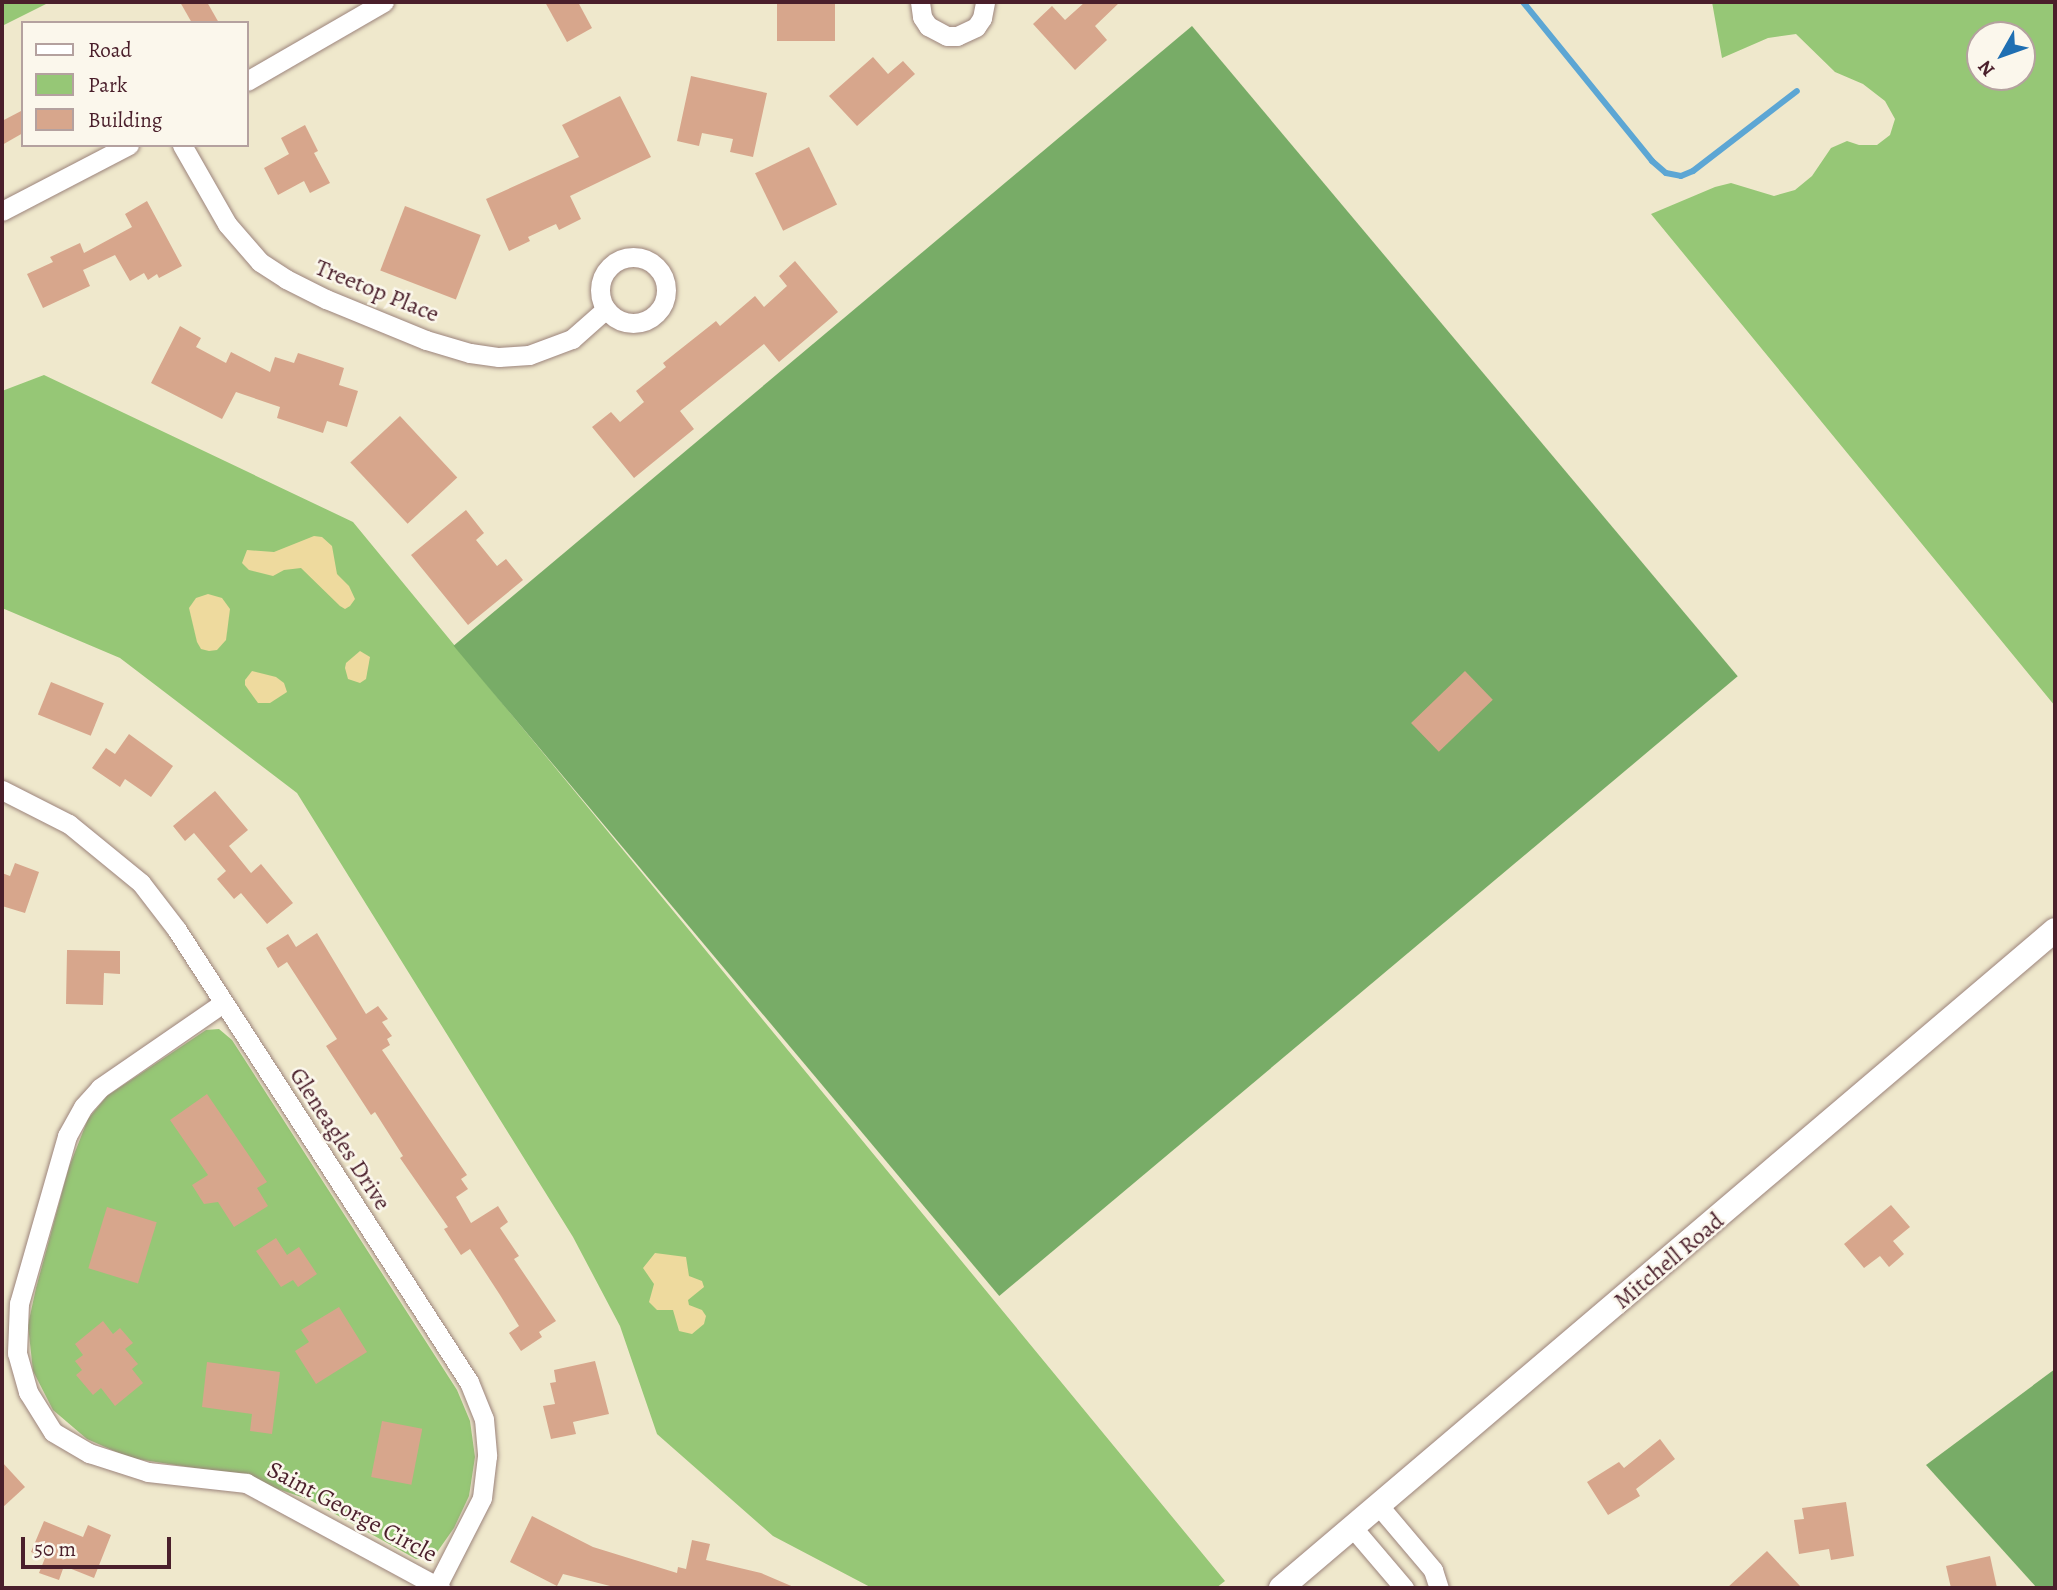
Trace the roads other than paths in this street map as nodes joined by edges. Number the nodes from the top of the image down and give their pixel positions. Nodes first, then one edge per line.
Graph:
1 (384, 2) edge
2 (920, 2) edge
3 (985, 2) edge
4 (248, 80) edge
5 (125, 147) edge
6 (183, 147) edge
7 (2, 211) edge
8 (606, 309) dead end
9 (2, 790) edge
10 (2055, 930) edge
11 (223, 1003) junction
12 (1379, 1506) junction
13 (1353, 1528) junction
14 (439, 1587) edge
15 (1281, 1588) edge
16 (1404, 1588) edge
17 (1439, 1588) edge

1 - 4 street
2 - 3 street
5 - 7 street
6 - 8 street, Treetop Place
9 - 11 street, Gleneagles Drive
10 - 12 street, Mitchell Road
11 - 14 street, Gleneagles Drive
11 - 14 street, Saint George Circle
12 - 13 street, Mitchell Road
12 - 17 street
13 - 15 street, Mitchell Road
13 - 16 street

